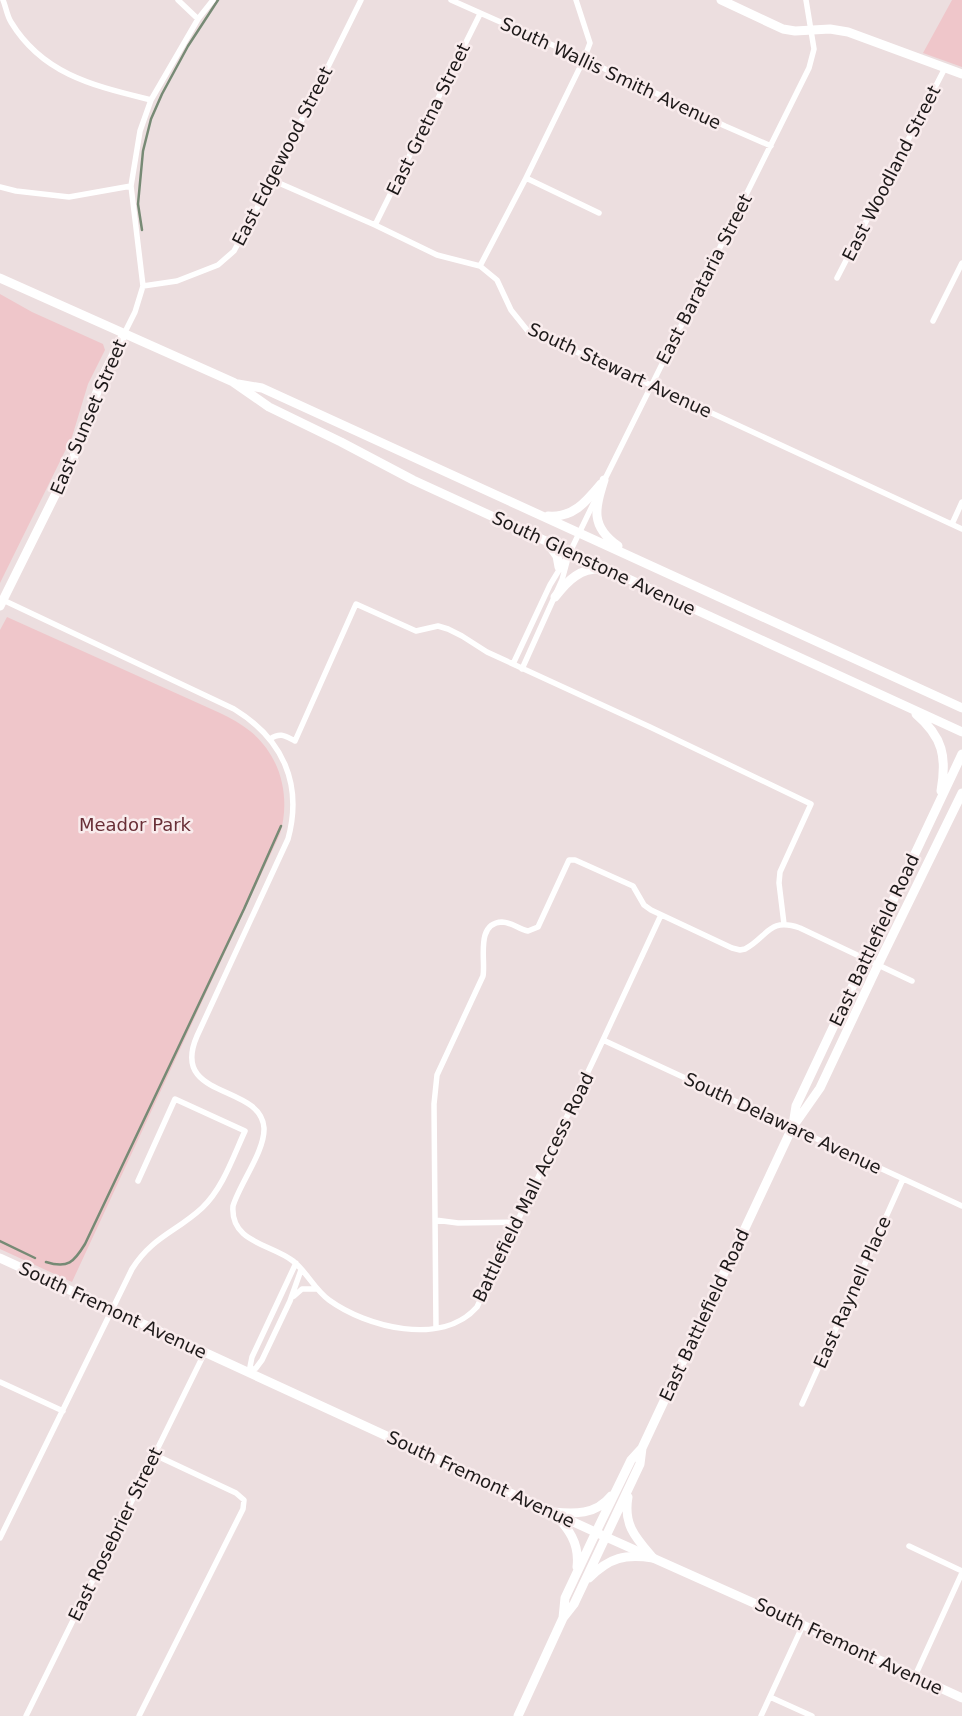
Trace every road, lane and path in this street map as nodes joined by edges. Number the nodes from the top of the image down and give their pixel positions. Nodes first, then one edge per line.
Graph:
1 (3, 0) edge
2 (178, 0) edge
3 (212, 0) edge
4 (361, 0) edge
5 (451, 0) edge
6 (576, 0) edge
7 (721, 0) edge
8 (806, 0) edge
9 (480, 14) junction
10 (198, 19) junction
11 (812, 30) junction
12 (584, 59) junction
13 (945, 68) junction
14 (962, 74) edge
15 (151, 100) junction
16 (771, 146) junction
17 (526, 178) junction
18 (272, 180) junction
19 (131, 186) junction
20 (0, 187) edge
21 (599, 213) dead end
22 (375, 225) junction
23 (962, 263) edge
24 (480, 266) junction
25 (0, 278) edge
26 (838, 278) dead end
27 (143, 286) junction
28 (933, 321) dead end
29 (124, 334) junction
30 (233, 382) junction
31 (650, 385) junction
32 (604, 480) junction
33 (962, 502) edge
34 (541, 515) junction
35 (952, 524) junction
36 (962, 529) edge
37 (579, 532) junction
38 (548, 542) junction
39 (570, 552) junction
40 (637, 559) junction
41 (560, 567) junction
42 (609, 570) junction
43 (555, 597) junction
44 (1, 603) edge
45 (513, 664) junction
46 (522, 668) junction
47 (942, 699) junction
48 (962, 700) edge
49 (908, 707) junction
50 (962, 708) edge
51 (962, 732) edge
52 (270, 739) junction
53 (962, 754) edge
54 (962, 793) edge
55 (938, 804) junction
56 (661, 915) junction
57 (785, 924) junction
58 (865, 959) junction
59 (878, 965) junction
60 (912, 981) dead end
61 (603, 1040) junction
62 (792, 1128) junction
63 (903, 1180) junction
64 (138, 1181) dead end
65 (962, 1206) edge
66 (435, 1220) junction
67 (518, 1222) junction
68 (0, 1258) edge
69 (296, 1263) junction
70 (301, 1270) junction
71 (317, 1289) junction
72 (290, 1302) junction
73 (112, 1310) junction
74 (436, 1328) junction
75 (204, 1352) junction
76 (249, 1372) junction
77 (0, 1382) edge
78 (802, 1404) dead end
79 (62, 1411) junction
80 (642, 1448) junction
81 (155, 1455) junction
82 (630, 1486) junction
83 (617, 1488) junction
84 (553, 1512) junction
85 (596, 1532) junction
86 (606, 1537) junction
87 (0, 1538) edge
88 (909, 1546) dead end
89 (653, 1558) junction
90 (962, 1572) edge
91 (576, 1574) junction
92 (584, 1584) junction
93 (563, 1618) junction
94 (803, 1625) junction
95 (914, 1676) junction
96 (770, 1697) junction
97 (962, 1698) edge
98 (26, 1716) edge
99 (139, 1716) edge
100 (518, 1716) edge
101 (761, 1716) edge
102 (812, 1716) edge

1 - 15 street
2 - 10 street
3 - 10 street, East Sunset Street
4 - 18 street, East Edgewood Street
5 - 9 street, South Wallis Smith Avenue
6 - 12 street
7 - 11 main road
8 - 11 street, East Barataria Street
9 - 12 street, South Wallis Smith Avenue
9 - 22 street, East Gretna Street
10 - 15 street, East Sunset Street
11 - 13 main road
11 - 16 street, East Barataria Street
12 - 16 street, South Wallis Smith Avenue
12 - 17 street
13 - 14 main road
13 - 26 street, East Woodland Street
15 - 19 street, East Sunset Street
16 - 31 street, East Barataria Street
17 - 21 street
17 - 24 street
18 - 22 street, South Stewart Avenue
18 - 27 street, East Edgewood Street
19 - 20 street
19 - 27 street, East Sunset Street
22 - 24 street, South Stewart Avenue
23 - 28 street
24 - 31 street, South Stewart Avenue
25 - 29 main road, South Glenstone Avenue
27 - 29 street, East Sunset Street
29 - 30 main road, South Glenstone Avenue
29 - 44 main road, East Sunset Street
30 - 34 main road, South Glenstone Avenue
30 - 38 main road, South Glenstone Avenue
31 - 32 street, East Barataria Street
31 - 35 street, South Stewart Avenue
32 - 34 main road
32 - 37 street, East Barataria Street
32 - 40 main road
33 - 35 street
34 - 37 main road, South Glenstone Avenue
35 - 36 street, South Stewart Avenue
37 - 39 street, East Barataria Street
37 - 40 main road, South Glenstone Avenue
38 - 39 main road, South Glenstone Avenue
38 - 41 main road
39 - 41 street
39 - 42 main road, South Glenstone Avenue
39 - 43 street
40 - 47 main road, South Glenstone Avenue
41 - 45 street
42 - 43 main road
42 - 49 main road, South Glenstone Avenue
43 - 46 street
44 - 52 street, Battlefield Mall Access Road
45 - 46 street
45 - 52 street
46 - 57 street
47 - 48 main road
47 - 50 main road, South Glenstone Avenue
49 - 51 main road, South Glenstone Avenue
49 - 55 main road
52 - 69 street, Battlefield Mall Access Road
53 - 55 main road, East Battlefield Road
54 - 59 main road, East Battlefield Road
55 - 58 main road, East Battlefield Road
56 - 57 street
56 - 61 street, Battlefield Mall Access Road
56 - 66 street
57 - 58 street
58 - 59 street
58 - 62 main road, East Battlefield Road
59 - 60 street
59 - 62 main road, East Battlefield Road
61 - 62 street, South Delaware Avenue
61 - 67 street, Battlefield Mall Access Road
62 - 63 street, South Delaware Avenue
62 - 80 main road, East Battlefield Road
63 - 65 street, South Delaware Avenue
63 - 78 street, East Raynell Place
64 - 73 street
66 - 67 street
66 - 74 street
67 - 74 street, Battlefield Mall Access Road
68 - 73 main road, South Fremont Avenue
69 - 70 street, Battlefield Mall Access Road
69 - 76 street
70 - 71 street, Battlefield Mall Access Road
70 - 72 street
71 - 72 street
71 - 74 street, Battlefield Mall Access Road
72 - 76 street
73 - 75 main road, South Fremont Avenue
73 - 79 street
75 - 76 main road, South Fremont Avenue
75 - 81 street, East Rosebrier Street
76 - 84 main road, South Fremont Avenue
77 - 79 street
79 - 87 street
80 - 82 main road, East Battlefield Road
80 - 83 main road, East Battlefield Road
81 - 98 street, East Rosebrier Street
81 - 99 street
82 - 86 main road, East Battlefield Road
82 - 89 main road
83 - 84 main road
83 - 85 main road, East Battlefield Road
84 - 85 main road, South Fremont Avenue
84 - 91 main road
85 - 86 main road, South Fremont Avenue
85 - 91 main road, East Battlefield Road
86 - 89 main road, South Fremont Avenue
86 - 92 main road, East Battlefield Road
88 - 90 street
89 - 92 main road
89 - 94 main road, South Fremont Avenue
90 - 95 street
91 - 93 main road, East Battlefield Road
92 - 93 main road, East Battlefield Road
93 - 100 main road, East Battlefield Road
94 - 95 main road, South Fremont Avenue
94 - 96 street
95 - 97 main road, South Fremont Avenue
96 - 101 street
96 - 102 street

